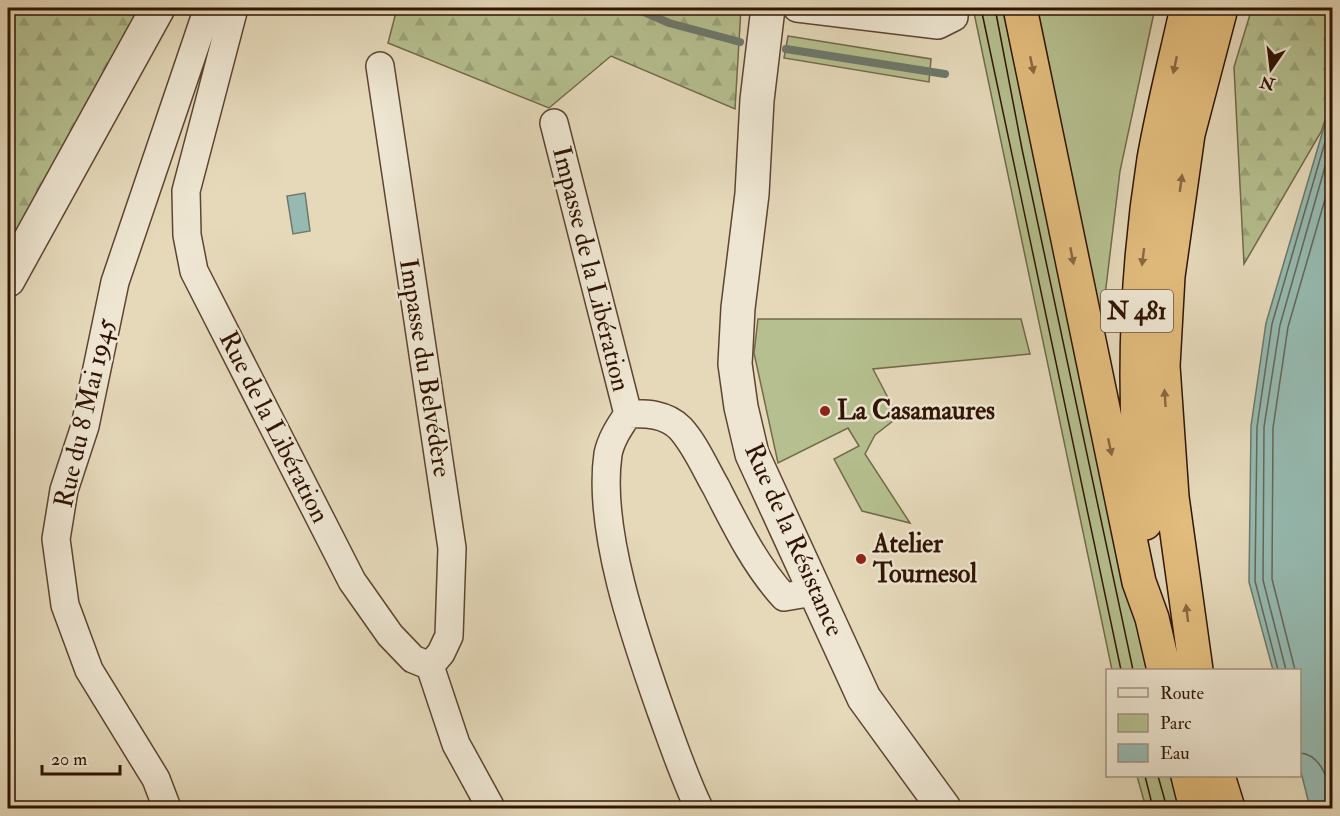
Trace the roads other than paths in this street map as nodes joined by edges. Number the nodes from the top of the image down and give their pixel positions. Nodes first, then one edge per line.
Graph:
1 (158, 8) edge
2 (208, 8) edge
3 (234, 8) edge
4 (768, 8) edge
5 (797, 8) edge
6 (1020, 8) edge
7 (1187, 8) edge
8 (1221, 8) edge
9 (954, 12) edge
10 (380, 66) dead end
11 (554, 123) dead end
12 (8, 280) edge
13 (628, 414) junction
14 (814, 589) junction
15 (1152, 618) junction
16 (430, 666) junction
17 (1164, 669) edge
18 (1196, 669) edge
19 (1188, 777) edge
20 (1218, 777) edge
21 (167, 808) edge
22 (491, 808) edge
23 (699, 808) edge
24 (944, 808) edge
25 (1196, 808) edge
26 (1228, 808) edge

1 - 12 street
2 - 21 street, Rue du 8 Mai 1945
3 - 16 street, Rue de la Libération
4 - 14 street, Rue de la Résistance
5 - 9 street
6 -> 15 highway
7 -> 15 highway, N 481
18 -> 8 highway, N 481
10 - 16 street, Impasse du Belvédère
11 - 13 street, Impasse de la Libération
13 - 14 street
13 - 23 street
14 - 24 street, Rue de la Résistance
15 - 17 highway, N 481
16 - 22 street
19 - 25 highway
20 - 26 highway

